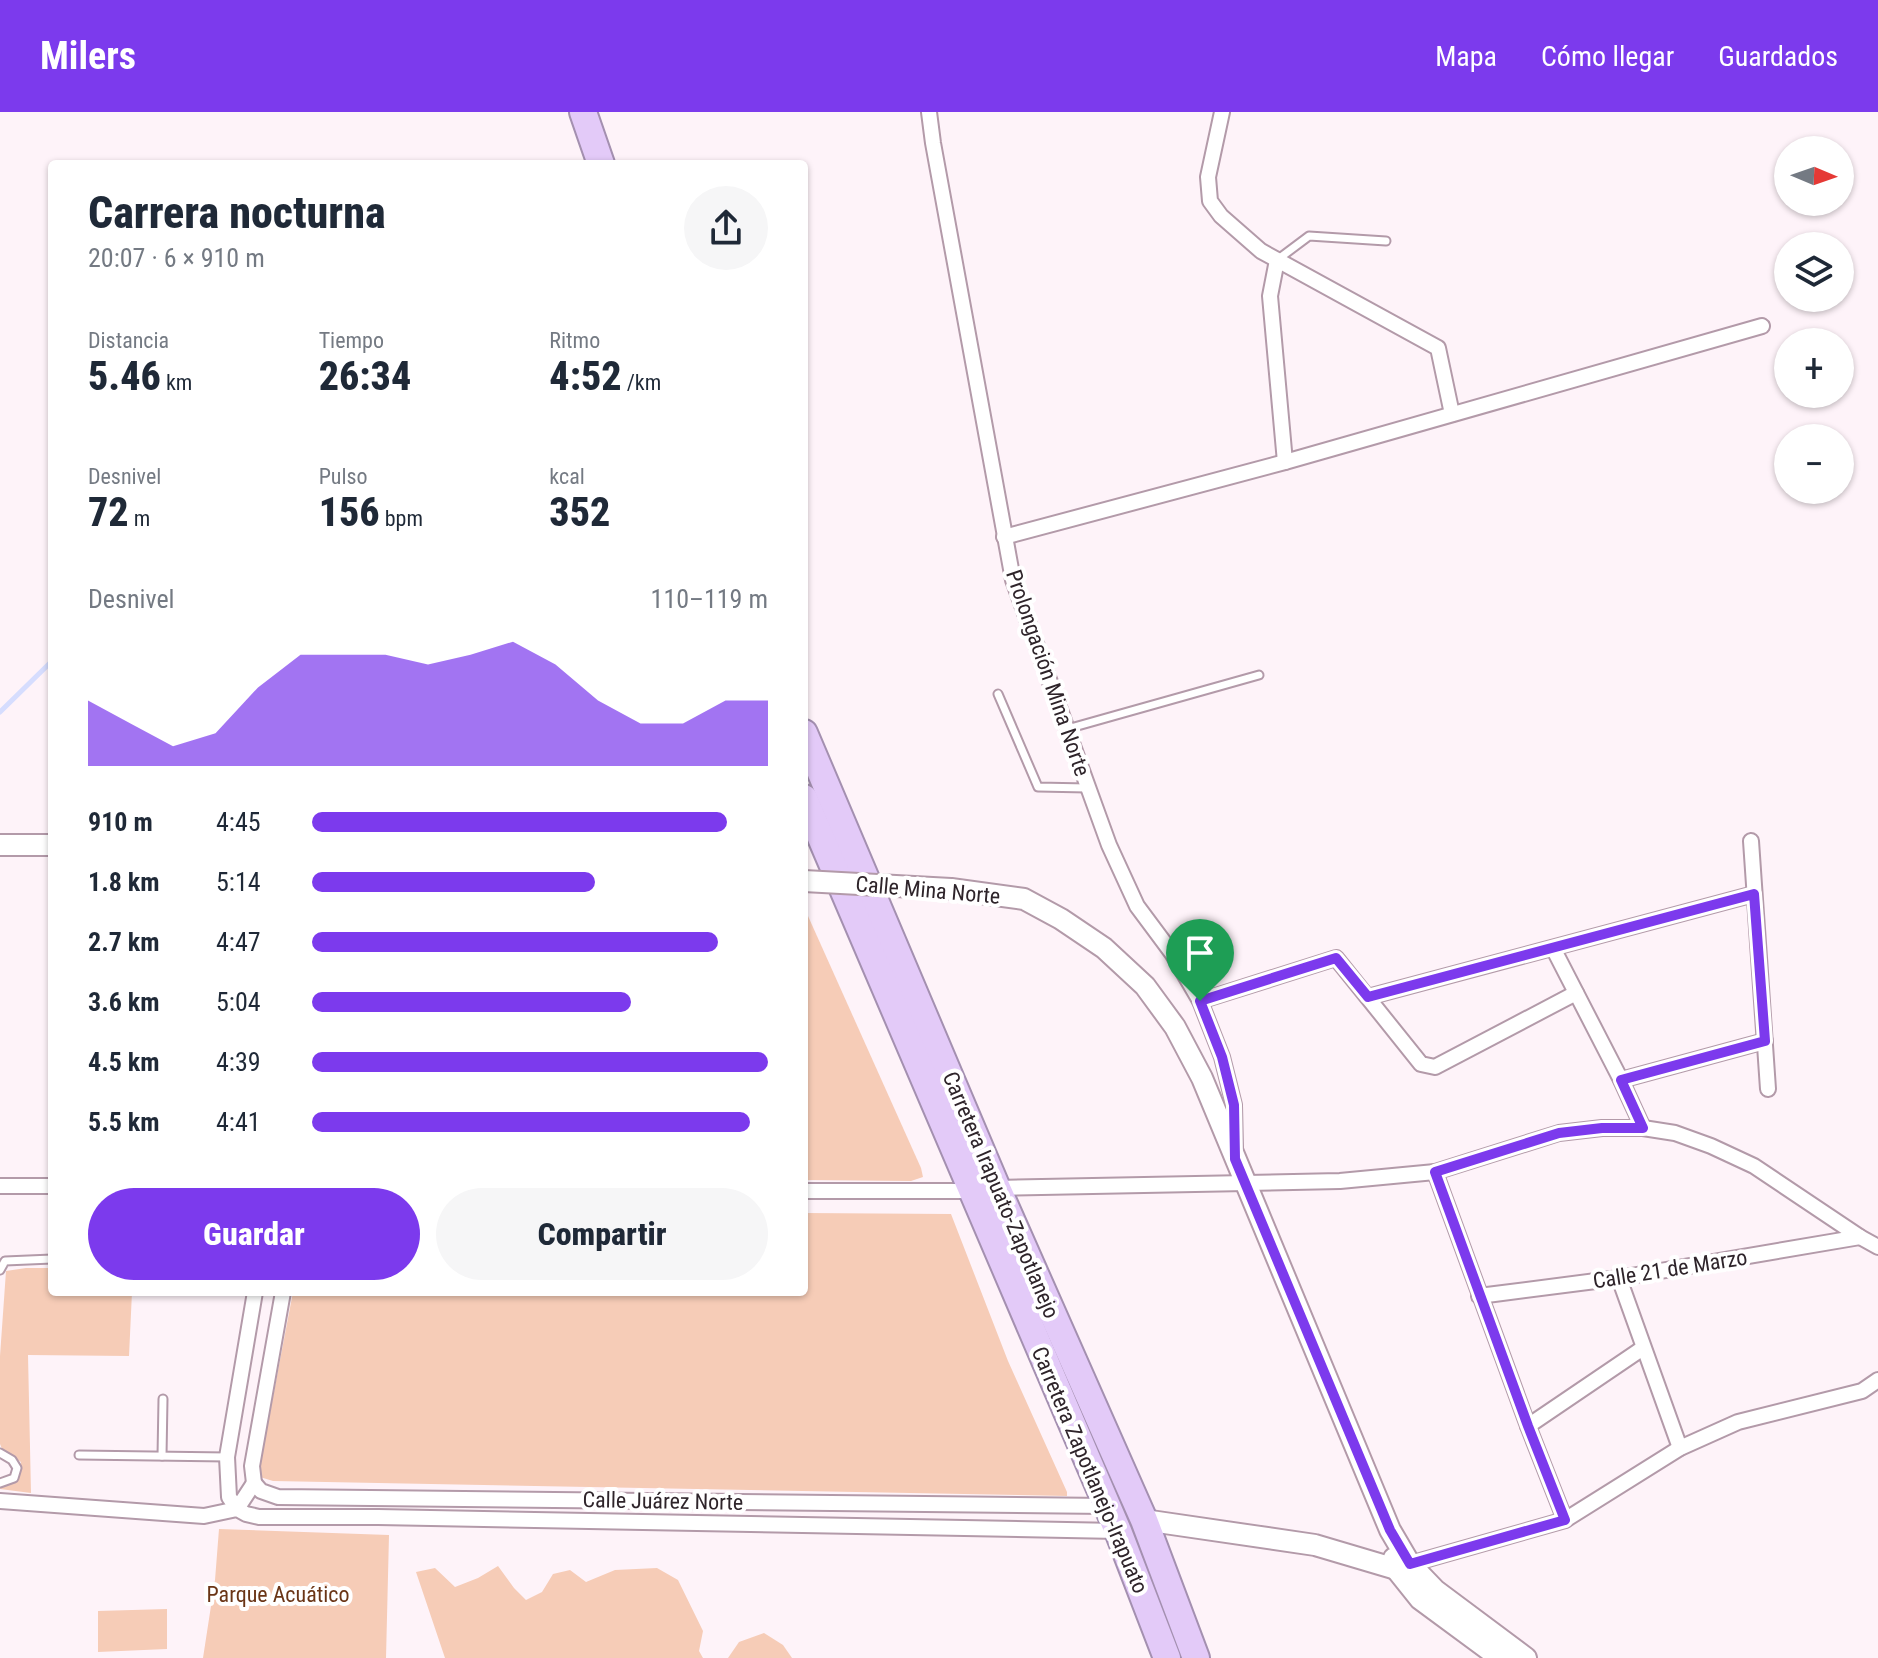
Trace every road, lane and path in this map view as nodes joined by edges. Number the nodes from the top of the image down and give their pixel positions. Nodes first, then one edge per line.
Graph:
1 (929, 112) edge
2 (1222, 112) edge
3 (580, 113) edge
4 (583, 160) edge
5 (599, 160) edge
6 (1386, 241) dead end
7 (1277, 260) junction
8 (1762, 326) dead end
9 (1452, 414) junction
10 (1285, 462) junction
11 (1004, 537) junction
12 (1259, 675) dead end
13 (998, 694) dead end
14 (1067, 729) junction
15 (808, 743) edge
16 (1088, 788) junction
17 (808, 807) edge
18 (1751, 841) dead end
19 (0, 845) edge
20 (48, 845) edge
21 (808, 881) edge
22 (1754, 894) junction
23 (1553, 948) junction
24 (1576, 993) junction
25 (1368, 997) junction
26 (1200, 1001) junction
27 (1765, 1041) junction
28 (1621, 1080) junction
29 (1768, 1089) dead end
30 (1643, 1128) junction
31 (1235, 1159) junction
32 (1435, 1172) junction
33 (1246, 1183) junction
34 (0, 1186) edge
35 (48, 1186) edge
36 (985, 1189) junction
37 (808, 1191) edge
38 (1860, 1237) junction
39 (1878, 1247) edge
40 (48, 1259) edge
41 (0, 1270) edge
42 (1619, 1278) junction
43 (254, 1296) edge
44 (282, 1296) edge
45 (1479, 1296) junction
46 (1643, 1348) junction
47 (1878, 1380) edge
48 (163, 1399) dead end
49 (1528, 1426) junction
50 (1680, 1448) junction
51 (0, 1453) edge
52 (79, 1455) dead end
53 (162, 1456) junction
54 (227, 1457) junction
55 (0, 1483) edge
56 (254, 1483) junction
57 (0, 1501) edge
58 (831, 1503) junction
59 (1107, 1506) junction
60 (237, 1509) junction
61 (1144, 1520) junction
62 (1565, 1520) junction
63 (830, 1526) junction
64 (1118, 1531) junction
65 (1403, 1567) junction
66 (1498, 1650) edge
67 (1167, 1658) edge
68 (1196, 1658) edge
69 (1526, 1658) edge

1 - 11 street, Prolongación Mina Norte
2 - 7 street
3 - 4 highway
3 - 5 highway
6 - 7 lane
7 - 9 street
7 - 10 street
8 - 9 street
9 - 10 street
10 - 11 street
11 - 14 street, Prolongación Mina Norte
12 - 14 lane
13 - 16 lane
14 - 16 street, Prolongación Mina Norte
15 - 36 highway, Carretera Irapuato-Zapotlanejo
16 - 26 street, Prolongación Mina Norte
17 - 36 highway, Carretera Zapotlanejo-Irapuato
18 - 22 street
19 - 20 street
21 - 31 street, Calle Mina Norte, bridge
22 - 23 street
22 - 27 street
23 - 24 street
23 - 25 street
24 - 25 street
24 - 28 street
25 - 26 street
26 - 31 street, Prolongación Mina Norte
27 - 28 street
27 - 29 street
28 - 30 street
30 - 32 street
30 - 38 street
31 - 33 street, Calle Mina Norte
32 - 33 street
32 - 45 street
33 - 36 street
33 - 65 street, Calle Mina Norte
34 - 35 street
36 - 37 street
36 - 59 highway, Carretera Zapotlanejo-Irapuato
36 - 61 highway, Carretera Irapuato-Zapotlanejo
38 - 39 street
38 - 42 street, Calle 21 de Marzo
40 - 41 lane
42 - 45 street, Calle 21 de Marzo
42 - 46 street
43 - 54 street
44 - 56 street
45 - 49 street
46 - 49 street
46 - 50 street
47 - 50 street
48 - 53 lane
49 - 62 street
50 - 62 street
51 - 55 lane
52 - 53 lane
53 - 54 lane
54 - 60 street
56 - 58 street, Calle Juárez Norte
56 - 60 street
57 - 60 street, Calle Juárez Norte
58 - 59 street, Calle Juárez Norte
58 - 63 street
59 - 64 highway, Carretera Zapotlanejo-Irapuato
60 - 63 street, Calle Juárez Norte
61 - 65 street
61 - 68 highway, Carretera Irapuato-Zapotlanejo
62 - 65 street
63 - 64 street, Calle Juárez Norte
64 - 67 highway, Carretera Zapotlanejo-Irapuato
65 - 66 street, Calle Mina Norte
66 - 69 street, Calle Mina Norte

